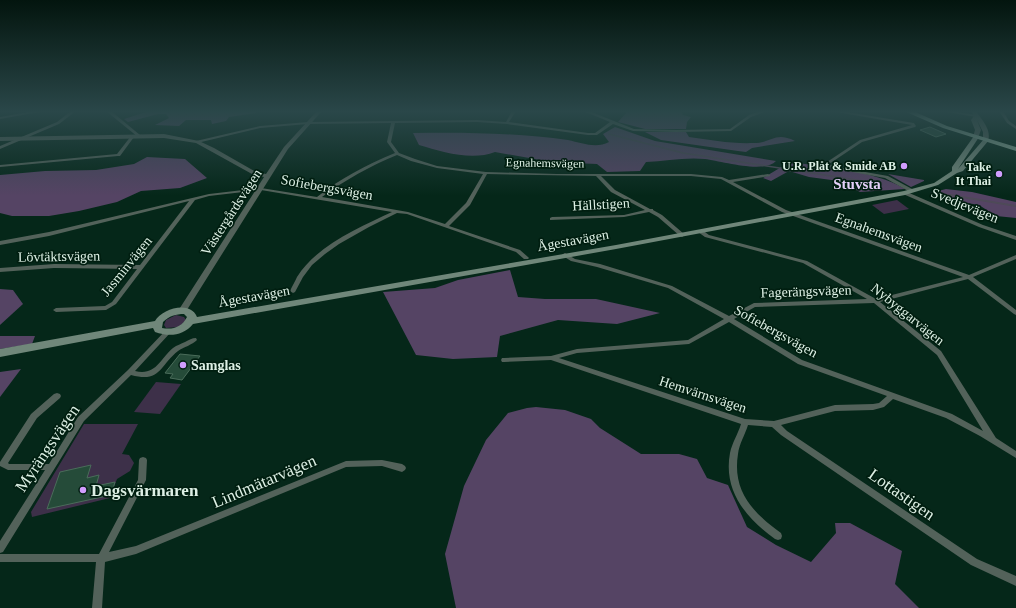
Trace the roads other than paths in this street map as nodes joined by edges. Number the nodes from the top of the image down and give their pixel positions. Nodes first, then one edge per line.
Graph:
1 (22, 139) edge
2 (130, 139) edge
3 (183, 139) edge
4 (209, 139) edge
5 (294, 139) edge
6 (390, 139) edge
7 (867, 139) edge
8 (975, 139) edge
9 (987, 139) edge
10 (988, 139) edge
11 (989, 139) edge
12 (197, 142) junction
13 (1016, 145) edge
14 (0, 148) edge
15 (1016, 149) edge
16 (397, 154) junction
17 (0, 166) edge
18 (955, 172) junction
19 (486, 173) junction
20 (597, 175) junction
21 (768, 175) dead end
22 (268, 176) junction
23 (730, 181) junction
24 (261, 189) junction
25 (909, 192) junction
26 (194, 198) junction
27 (318, 198) junction
28 (651, 210) junction
29 (397, 211) junction
30 (794, 214) junction
31 (552, 219) dead end
32 (446, 226) junction
33 (700, 231) junction
34 (682, 235) junction
35 (1016, 238) edge
36 (0, 239) edge
37 (10, 240) junction
38 (0, 243) edge
39 (565, 255) junction
40 (1016, 257) edge
41 (526, 258) dead end
42 (142, 267) junction
43 (0, 270) edge
44 (969, 278) junction
45 (294, 292) dead end
46 (875, 301) junction
47 (56, 310) dead end
48 (182, 311) junction
49 (1016, 312) edge
50 (729, 319) junction
51 (191, 321) junction
52 (157, 324) junction
53 (168, 332) junction
54 (194, 340) dead end
55 (0, 353) edge
56 (551, 358) junction
57 (504, 360) dead end
58 (130, 372) junction
59 (893, 395) junction
60 (57, 396) dead end
61 (745, 422) junction
62 (774, 424) junction
63 (994, 441) junction
64 (1016, 455) edge
65 (143, 460) dead end
66 (52, 467) junction
67 (402, 468) dead end
68 (778, 536) dead end
69 (0, 549) edge
70 (0, 558) edge
71 (101, 558) junction
72 (1016, 581) edge
73 (97, 608) edge

1 - 14 street
2 - 17 street
3 - 12 street
4 - 12 street
5 - 22 street, Västergårdsvägen
6 - 16 street
7 - 25 street, Svedjevägen
8 - 18 main road
9 - 18 main road, Ågestavägen
10 - 15 main road
11 - 13 main road
12 - 22 street
16 - 19 street, Egnahemsvägen
16 - 27 street
18 - 25 main road, Ågestavägen
19 - 20 street, Egnahemsvägen
19 - 32 street
20 - 23 street, Egnahemsvägen
20 - 28 street
21 - 23 street, Egnahemsvägen
22 - 24 street, Västergårdsvägen
23 - 30 street, Egnahemsvägen
24 - 26 street, Sofiebergsvägen
24 - 27 street, Sofiebergsvägen
24 - 48 street, Västergårdsvägen
25 - 30 main road, Ågestavägen
25 - 35 street, Svedjevägen
26 - 37 street, Sofiebergsvägen
26 - 42 street, Jasminvägen
27 - 29 street, Sofiebergsvägen
28 - 31 street, Hällstigen
28 - 34 street
29 - 32 street, Sofiebergsvägen
29 - 45 street
30 - 33 main road, Ågestavägen
30 - 44 street, Egnahemsvägen
32 - 41 street, Sofiebergsvägen
33 - 34 main road, Ågestavägen
33 - 46 street, Nybyggarvägen
34 - 39 main road, Ågestavägen
36 - 37 street
37 - 38 street, Sofiebergsvägen
39 - 50 street, Sofiebergsvägen
39 - 51 main road, Ågestavägen
40 - 44 street, Fagerängsvägen
42 - 43 street, Lövtäktsvägen
42 - 47 street, Jasminvägen
44 - 46 street, Fagerängsvägen
44 - 49 street, Egnahemsvägen
46 - 50 street, Fagerängsvägen
46 - 63 street, Nybyggarvägen
48 - 51 main road
48 - 52 main road
50 - 56 street, Fagerängsvägen
50 - 59 street, Sofiebergsvägen
51 - 53 main road, Ågestavägen
52 - 53 main road
52 - 55 main road
53 - 58 street, Myrängsvägen
54 - 58 street
56 - 57 street, Fagerängsvägen
56 - 61 street, Hemvärnsvägen
58 - 66 street, Myrängsvägen
59 - 62 street, Hemvärnsvägen
59 - 63 street, Sofiebergsvägen
60 - 66 street
61 - 62 street, Hemvärnsvägen
61 - 68 street
62 - 72 street, Lottastigen
63 - 64 street, Sofiebergsvägen
65 - 71 street
66 - 69 street, Myrängsvägen
67 - 71 street, Lindmätarvägen
70 - 71 street, Lindmätarvägen
71 - 73 street

